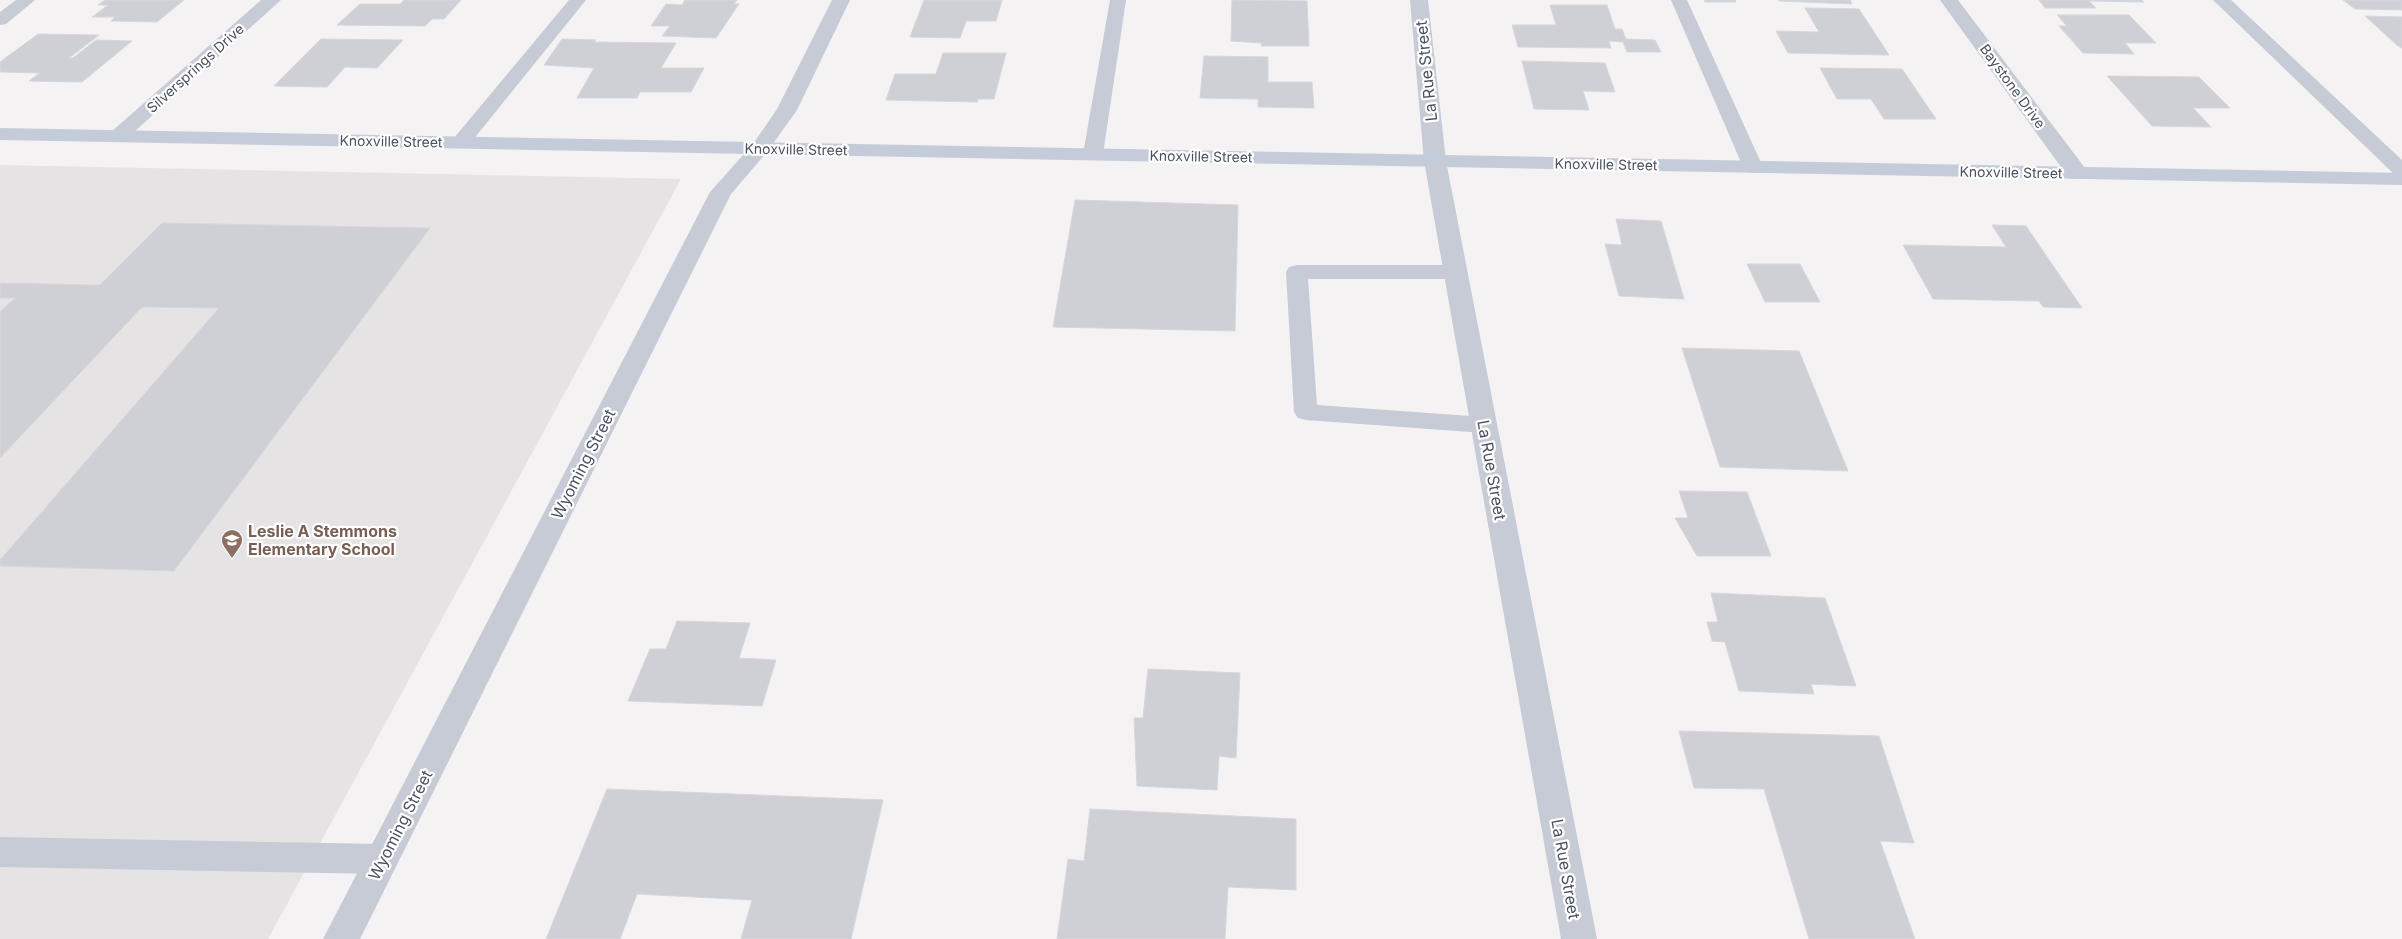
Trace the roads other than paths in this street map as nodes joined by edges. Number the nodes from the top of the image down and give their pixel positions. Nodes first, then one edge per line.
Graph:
1 (27, 0) edge
2 (272, 0) edge
3 (578, 0) edge
4 (841, 0) edge
5 (1118, 0) edge
6 (1419, 0) edge
7 (1679, 0) edge
8 (1949, 0) edge
9 (2221, 0) edge
10 (0, 20) edge
11 (0, 134) edge
12 (118, 136) junction
13 (461, 142) junction
14 (760, 148) junction
15 (1093, 154) junction
16 (1435, 161) junction
17 (1753, 167) junction
18 (2402, 171) edge
19 (2077, 173) junction
20 (2402, 178) edge
21 (1456, 272) junction
22 (1484, 425) junction
23 (0, 852) edge
24 (382, 860) junction
25 (342, 939) edge
26 (1579, 939) edge

1 - 10 lane
2 - 12 street, Silversprings Drive
3 - 13 lane
4 - 14 street, Wyoming Street
5 - 15 lane
6 - 16 street, La Rue Street
7 - 17 lane
8 - 19 street, Baystone Drive
9 - 18 lane
11 - 12 street, Knoxville Street
12 - 13 street, Knoxville Street
13 - 14 street, Knoxville Street
14 - 15 street, Knoxville Street
14 - 24 street, Wyoming Street
15 - 16 street, Knoxville Street
16 - 17 street, Knoxville Street
16 - 21 street, La Rue Street
17 - 19 street, Knoxville Street
19 - 20 street, Knoxville Street
21 - 22 street, La Rue Street
21 - 22 lane
22 - 26 street, La Rue Street
23 - 24 lane
24 - 25 street, Wyoming Street

